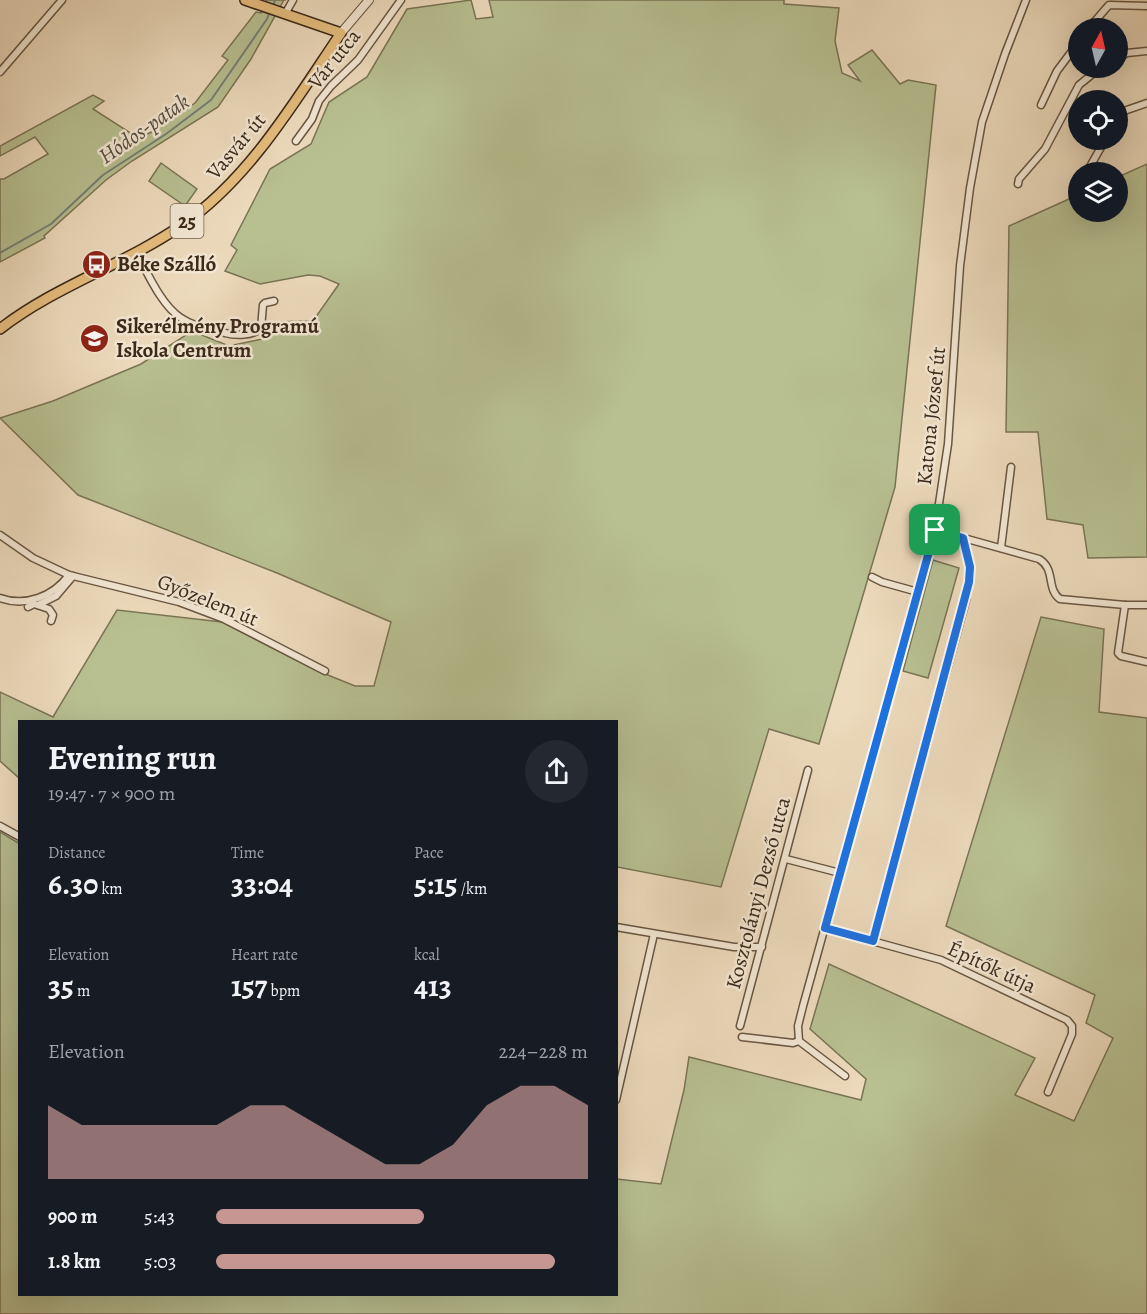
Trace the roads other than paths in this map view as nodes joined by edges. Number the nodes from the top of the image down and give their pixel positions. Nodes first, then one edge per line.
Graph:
1 (62, 0) edge
2 (245, 0) edge
3 (293, 0) edge
4 (369, 0) edge
5 (401, 0) edge
6 (1026, 0) edge
7 (1147, 6) edge
8 (283, 13) junction
9 (1098, 18) edge
10 (320, 26) junction
11 (341, 33) junction
12 (1147, 51) edge
13 (1128, 53) edge
14 (325, 56) junction
15 (1068, 56) edge
16 (0, 72) edge
17 (1088, 78) edge
18 (1147, 103) edge
19 (1041, 105) dead end
20 (1128, 110) edge
21 (296, 141) dead end
22 (1018, 184) dead end
23 (136, 252) junction
24 (274, 302) dead end
25 (0, 329) edge
26 (1011, 467) dead end
27 (935, 530) junction
28 (0, 535) edge
29 (963, 538) junction
30 (1001, 548) junction
31 (71, 575) junction
32 (872, 577) dead end
33 (918, 592) junction
34 (0, 598) edge
35 (38, 605) junction
36 (1125, 605) junction
37 (1147, 605) edge
38 (28, 607) dead end
39 (51, 621) dead end
40 (1147, 662) edge
41 (325, 671) dead end
42 (808, 770) dead end
43 (0, 826) edge
44 (18, 836) edge
45 (786, 859) junction
46 (840, 873) junction
47 (618, 927) edge
48 (825, 928) junction
49 (654, 934) junction
50 (873, 941) junction
51 (762, 947) junction
52 (740, 1026) dead end
53 (742, 1036) dead end
54 (799, 1041) junction
55 (846, 1076) dead end
56 (618, 1091) edge
57 (1048, 1092) dead end

1 - 16 street
2 - 8 main road
3 - 8 street
4 - 11 street, Vasvár út
5 - 21 street, Vár utca
6 - 27 street, Katona József út
7 - 9 street
8 - 10 main road
10 - 11 main road
10 - 14 main road
11 - 14 main road, Vasvár út / 25
12 - 13 street
14 - 23 main road, Vasvár út / 25
15 - 19 street
17 - 22 street
18 - 20 street
23 - 24 street
23 - 25 main road, Vasvár út / 25
26 - 30 street
27 - 29 street
27 - 33 street, Katona József út
28 - 31 street, Győzelem út
29 - 30 street
29 - 50 street
30 - 36 street
31 - 34 street
31 - 35 street
31 - 41 street, Győzelem út
32 - 33 street
33 - 46 street, Katona József út
35 - 38 street
35 - 39 street
36 - 37 street
36 - 40 street
42 - 45 street, Kosztolányi Dezső utca
43 - 44 street
45 - 46 street
45 - 51 street, Kosztolányi Dezső utca
46 - 48 street, Katona József út
47 - 49 street
48 - 50 street, Építők útja
48 - 54 street, Katona József út
49 - 51 street
49 - 56 street
50 - 57 street, Építők útja
51 - 52 street, Kosztolányi Dezső utca
53 - 54 street
54 - 55 street

